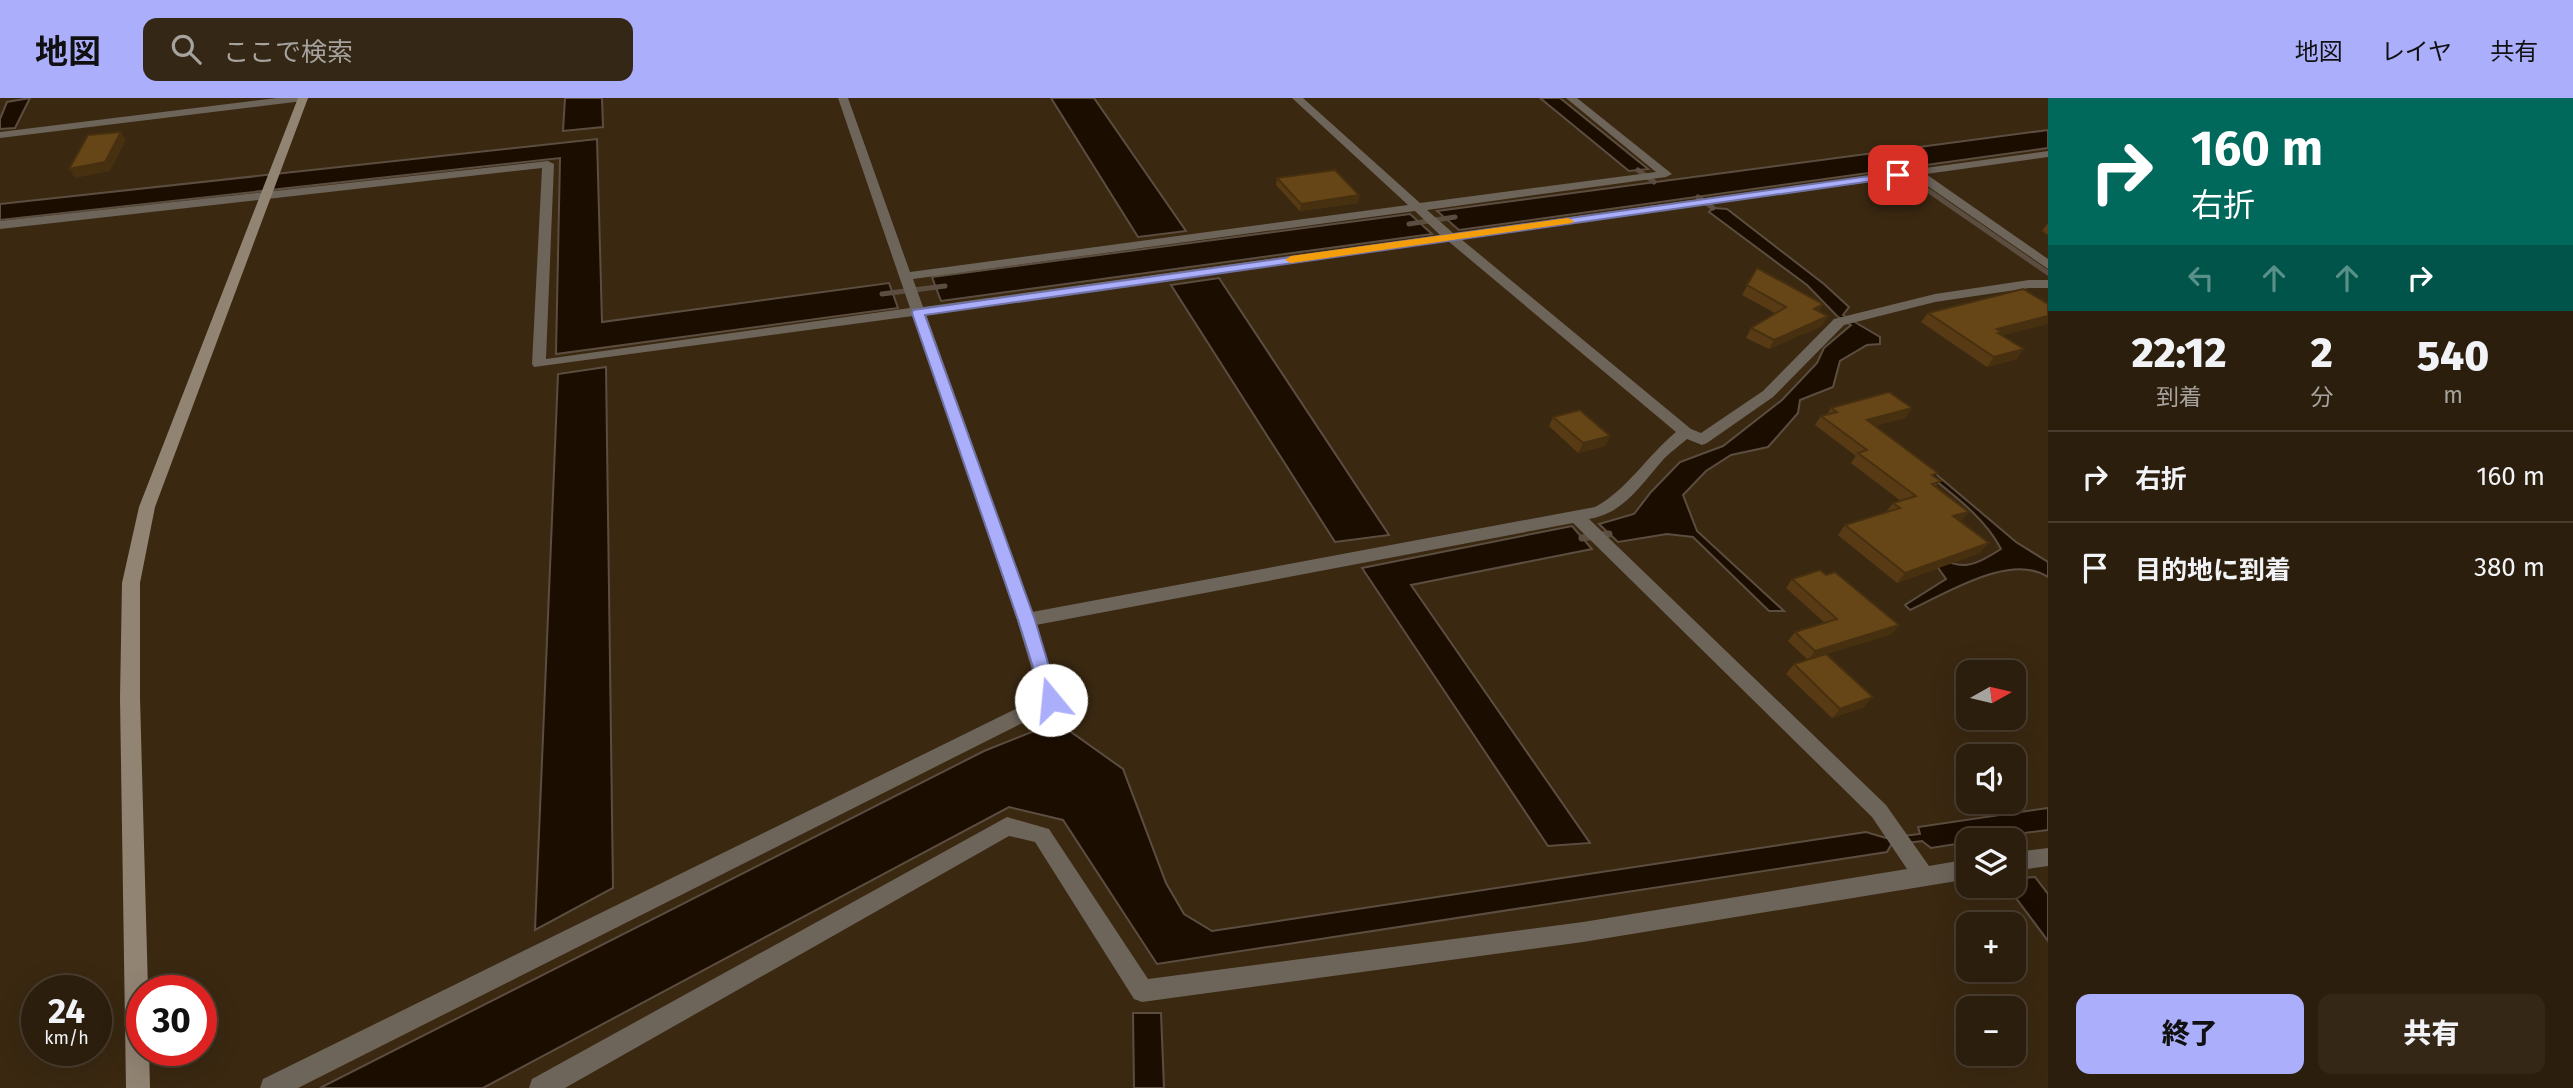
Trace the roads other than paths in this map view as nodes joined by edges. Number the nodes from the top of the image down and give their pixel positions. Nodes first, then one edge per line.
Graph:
1 (303, 98) edge
2 (843, 98) edge
3 (1297, 98) edge
4 (1571, 98) edge
5 (0, 135) edge
6 (2048, 154) edge
7 (1908, 174) junction
8 (266, 195) junction
9 (1415, 207) junction
10 (0, 225) edge
11 (1450, 237) junction
12 (2048, 265) edge
13 (906, 277) junction
14 (2048, 284) edge
15 (917, 311) junction
16 (1686, 432) junction
17 (1582, 522) junction
18 (1026, 620) junction
19 (2026, 862) edge
20 (2045, 863) edge
21 (1956, 871) edge
22 (1924, 876) junction
23 (138, 1088) edge
24 (272, 1088) edge
25 (541, 1088) edge

1 - 5 street
1 - 8 street
2 - 13 street
3 - 9 street
4 - 9 street
6 - 7 street
7 - 11 street
7 - 12 street
8 - 10 street
8 - 15 street
8 - 23 street
9 - 11 street
9 - 13 street
11 - 15 street
11 - 16 street
13 - 15 street
14 - 16 street
15 - 18 street
16 - 17 street
17 - 18 street
17 - 22 street
18 - 24 street
19 - 20 street
21 - 22 street
22 - 25 street

